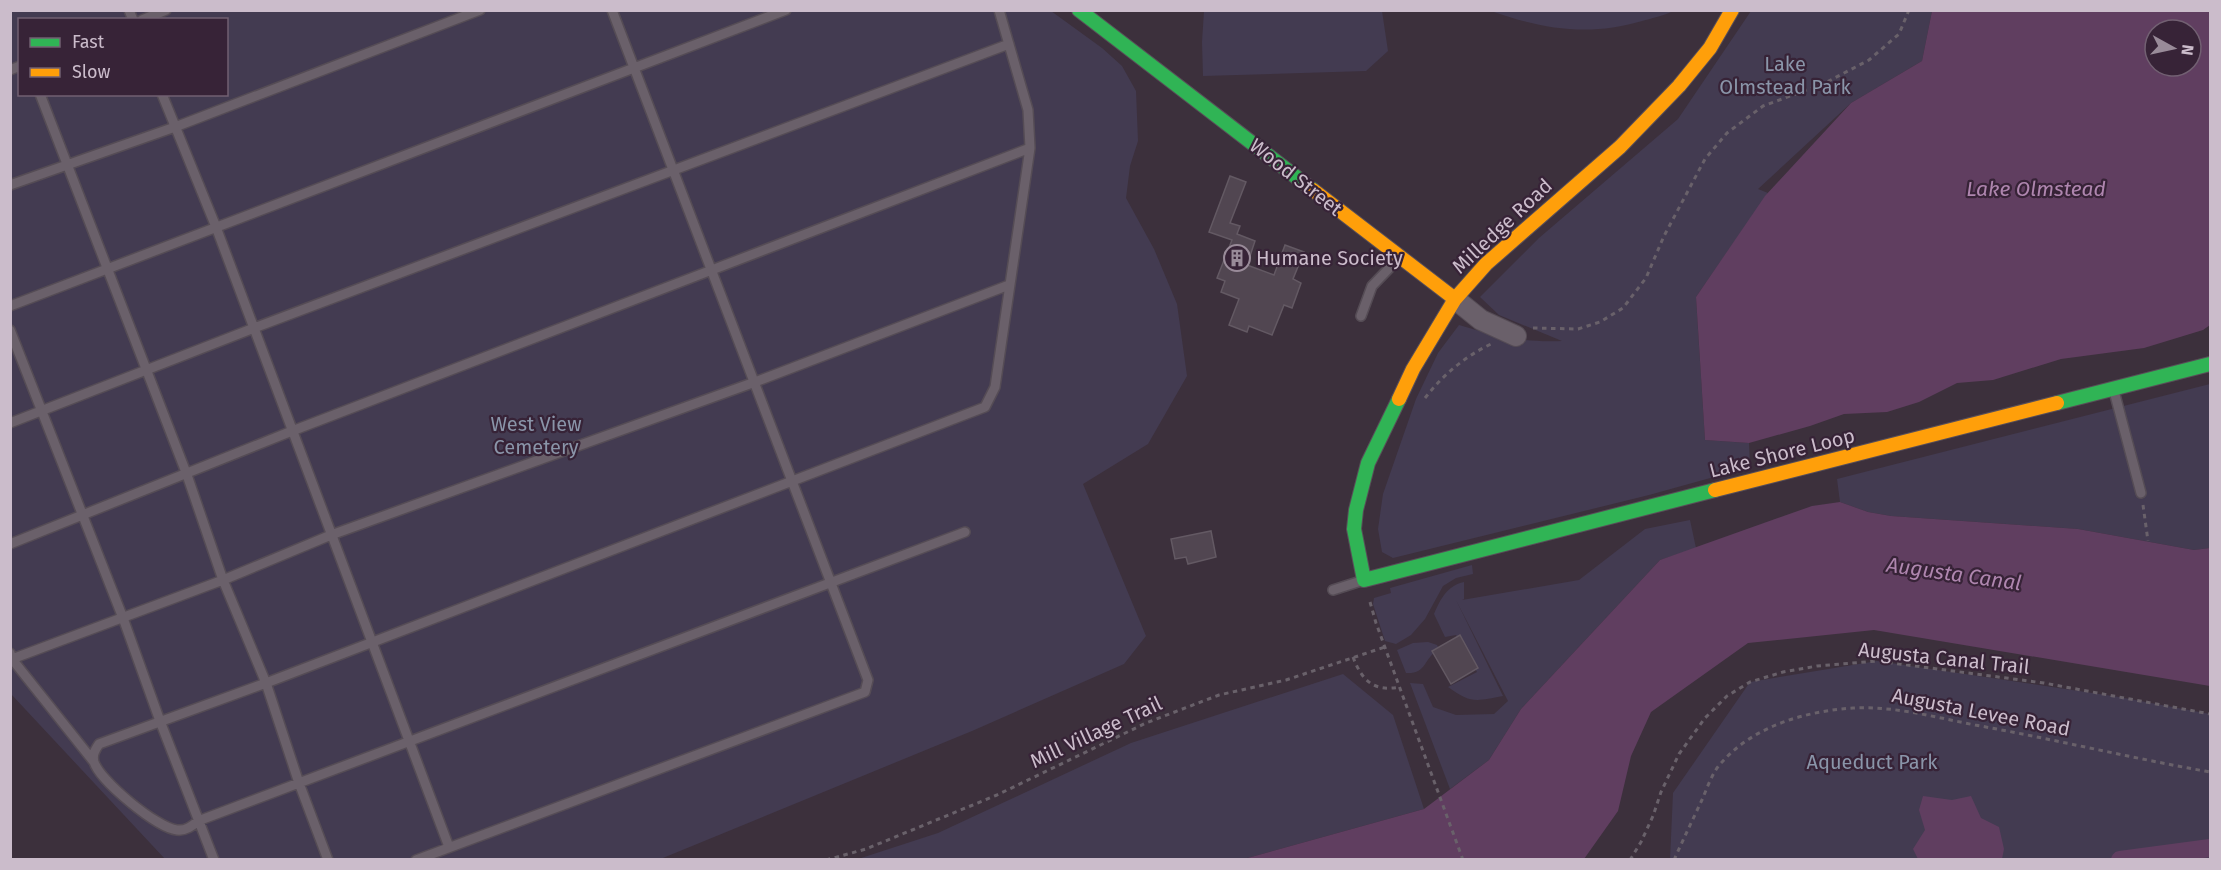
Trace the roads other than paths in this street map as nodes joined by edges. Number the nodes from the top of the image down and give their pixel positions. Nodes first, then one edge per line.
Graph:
1 (166, 10) edge
2 (480, 10) edge
3 (612, 10) edge
4 (786, 10) edge
5 (999, 10) edge
6 (1079, 10) edge
7 (1732, 10) edge
8 (147, 18) edge
9 (1009, 44) junction
10 (634, 69) junction
11 (41, 96) edge
12 (163, 96) edge
13 (175, 127) junction
14 (1030, 148) junction
15 (68, 166) junction
16 (674, 170) junction
17 (10, 185) edge
18 (216, 227) junction
19 (1400, 257) junction
20 (712, 269) junction
21 (108, 270) junction
22 (1009, 285) junction
23 (1455, 299) junction
24 (10, 306) edge
25 (1361, 316) dead end
26 (254, 328) junction
27 (10, 330) edge
28 (1524, 332) road end
29 (2211, 364) edge
30 (147, 371) junction
31 (755, 382) junction
32 (2114, 389) junction
33 (41, 411) junction
34 (10, 423) edge
35 (292, 431) junction
36 (187, 475) junction
37 (792, 479) junction
38 (2141, 493) road end
39 (83, 516) junction
40 (965, 532) dead end
41 (332, 535) junction
42 (10, 544) edge
43 (223, 580) junction
44 (1364, 580) junction
45 (832, 582) junction
46 (1333, 590) dead end
47 (123, 618) junction
48 (371, 641) junction
49 (11, 656) edge
50 (266, 683) junction
51 (160, 721) junction
52 (409, 741) junction
53 (94, 762) junction
54 (299, 783) junction
55 (198, 821) junction
56 (449, 847) junction
57 (214, 860) edge
58 (328, 860) edge
59 (416, 860) edge

1 - 8 lane
2 - 13 lane
3 - 10 lane
4 - 10 lane
5 - 9 lane
6 - 19 street, Wood Street
7 - 23 street, Milledge Road
9 - 14 lane
9 - 16 lane
10 - 16 lane
10 - 18 lane
11 - 15 lane
12 - 13 lane
13 - 15 lane
13 - 18 lane
14 - 20 lane
14 - 22 lane
15 - 17 lane
15 - 21 lane
16 - 20 lane
16 - 26 lane
18 - 21 lane
18 - 26 lane
19 - 23 street, Wood Street
19 - 25 lane
20 - 31 lane
20 - 35 lane
21 - 24 lane
21 - 30 lane
22 - 31 lane
22 - 37 lane
23 - 28 street, Wood Street
23 - 44 street, Milledge Road
26 - 30 lane
26 - 35 lane
27 - 33 lane
29 - 32 street, Lake Shore Loop
30 - 33 lane
30 - 36 lane
31 - 37 lane
31 - 41 lane
32 - 38 lane
32 - 44 street, Lake Shore Loop
33 - 34 lane
33 - 39 lane
35 - 36 lane
35 - 41 lane
36 - 39 lane
36 - 43 lane
37 - 45 lane
37 - 48 lane
39 - 42 lane
39 - 47 lane
40 - 45 lane
41 - 43 lane
41 - 48 lane
43 - 47 lane
43 - 50 lane
44 - 46 lane
45 - 52 lane
45 - 56 lane
47 - 49 lane
47 - 51 lane
48 - 50 lane
48 - 52 lane
49 - 53 lane
50 - 51 lane
50 - 54 lane
51 - 53 lane
51 - 55 lane
52 - 54 lane
52 - 56 lane
53 - 55 lane
54 - 55 lane
54 - 58 lane
55 - 57 lane
56 - 59 lane

